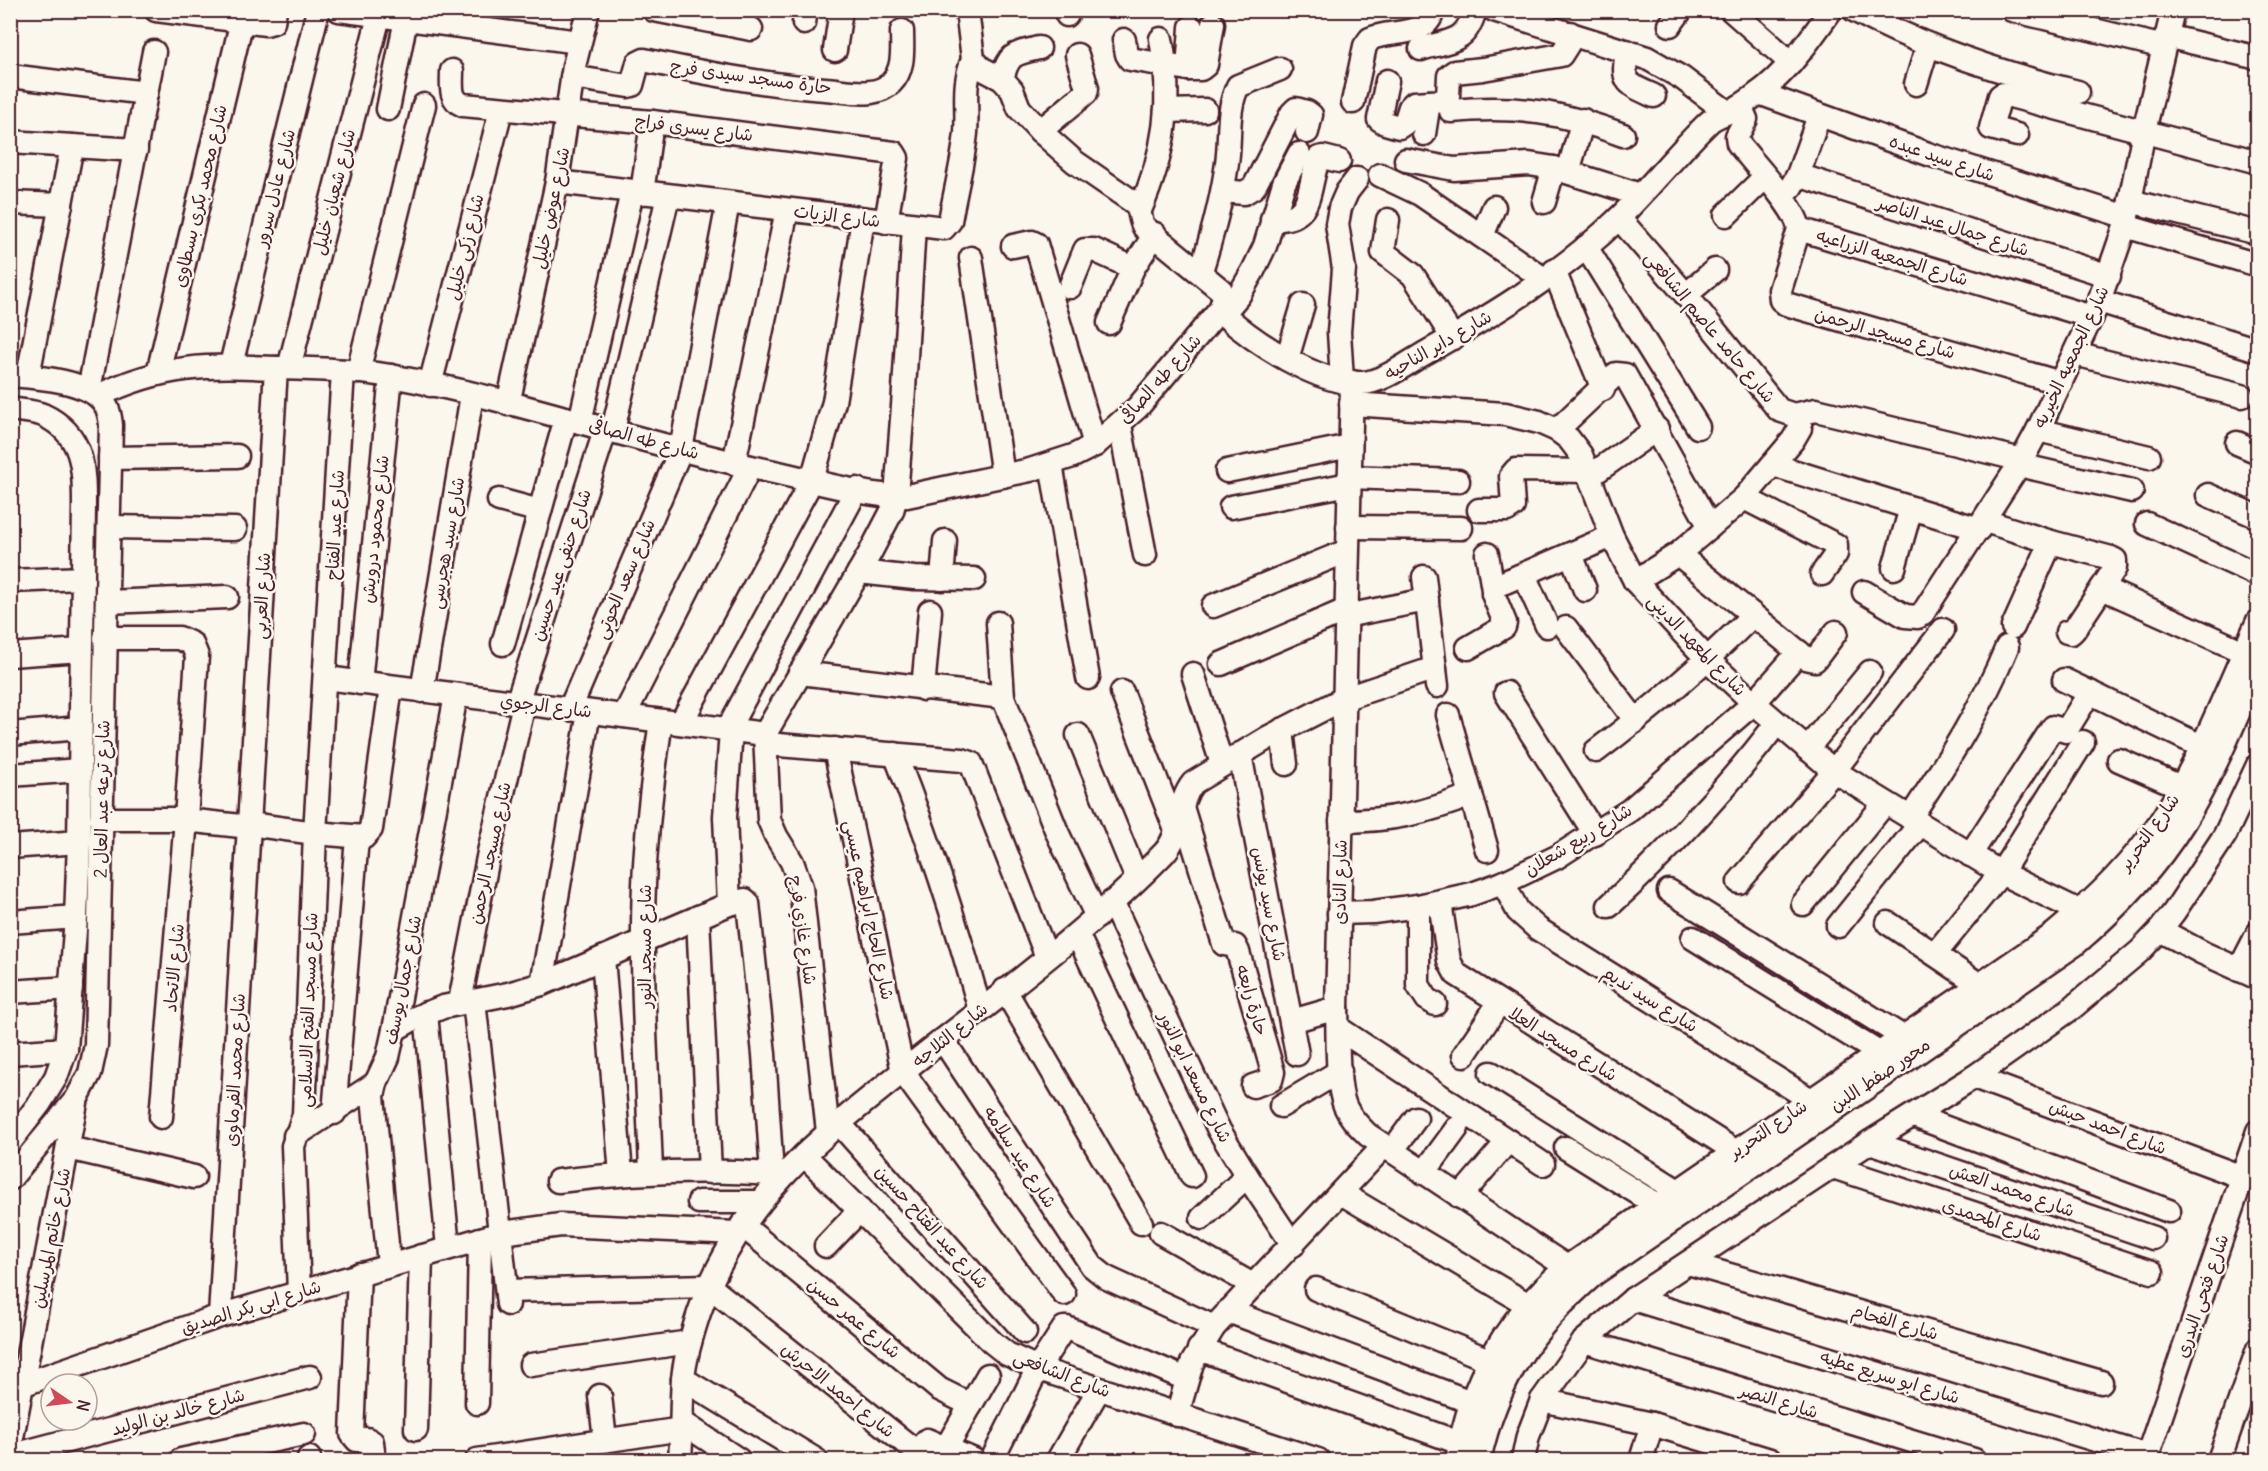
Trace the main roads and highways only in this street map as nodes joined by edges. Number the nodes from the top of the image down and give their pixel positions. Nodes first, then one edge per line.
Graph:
1 (2251, 656) edge
2 (2258, 684) edge
3 (1465, 1455) edge
4 (1487, 1461) edge

1 - 3 main road, محور صفط اللبن
2 - 4 main road, محور صفط اللبن

